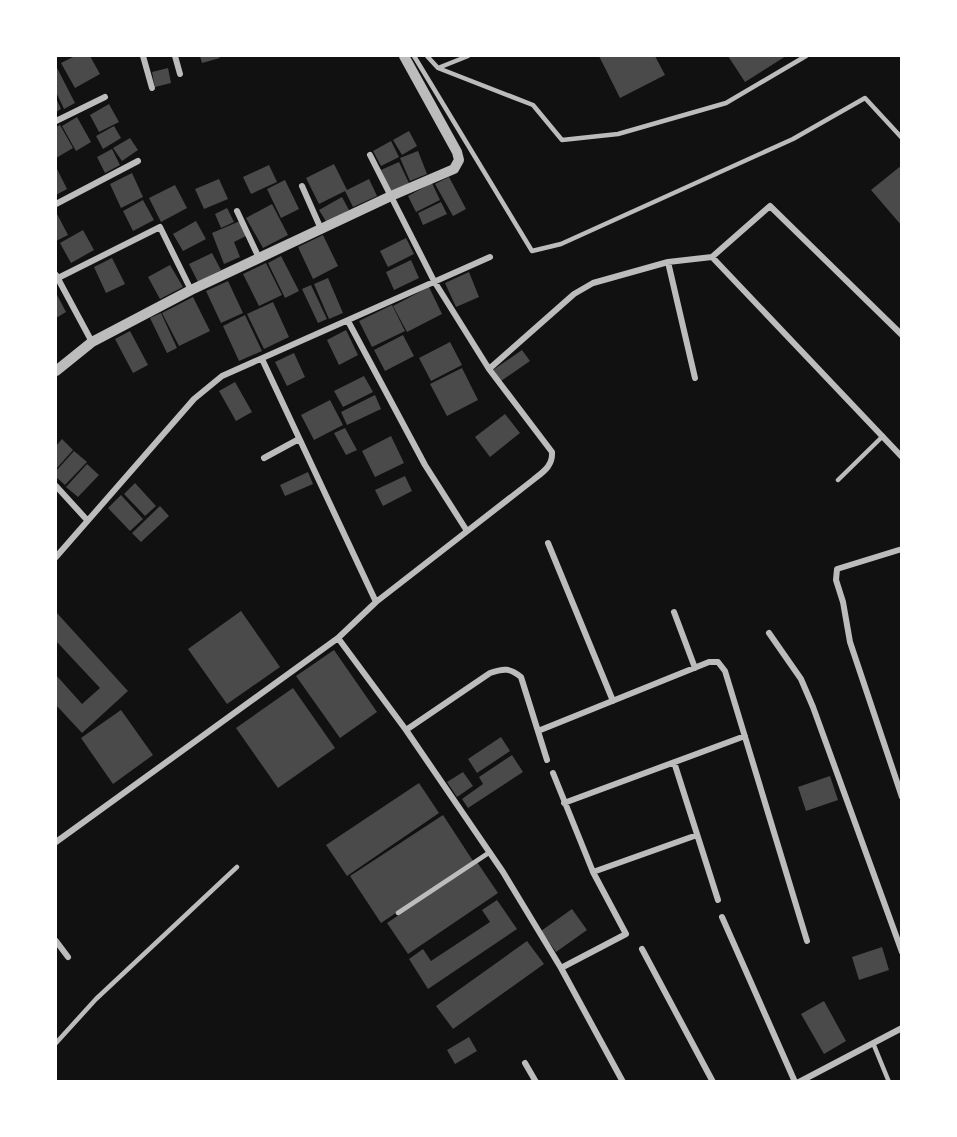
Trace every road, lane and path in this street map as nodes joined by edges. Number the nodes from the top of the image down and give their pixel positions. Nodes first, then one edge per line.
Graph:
1 (143, 56) edge
2 (175, 56) edge
3 (404, 56) edge
4 (414, 56) edge
5 (427, 56) edge
6 (468, 56) edge
7 (806, 56) edge
8 (438, 69) junction
9 (180, 74) dead end
10 (152, 88) dead end
11 (105, 97) dead end
12 (56, 121) edge
13 (902, 138) edge
14 (370, 155) dead end
15 (138, 161) dead end
16 (302, 186) dead end
17 (391, 196) junction
18 (56, 204) edge
19 (237, 211) dead end
20 (321, 229) junction
21 (490, 257) dead end
22 (711, 257) junction
23 (259, 258) junction
24 (668, 262) junction
25 (57, 276) edge
26 (434, 281) junction
27 (191, 290) junction
28 (348, 321) junction
29 (902, 335) edge
30 (92, 342) junction
31 (262, 360) junction
32 (489, 369) junction
33 (56, 371) edge
34 (695, 378) dead end
35 (883, 436) junction
36 (299, 439) junction
37 (902, 457) edge
38 (264, 458) dead end
39 (838, 480) dead end
40 (56, 486) edge
41 (87, 520) junction
42 (467, 531) junction
43 (548, 543) dead end
44 (902, 549) edge
45 (56, 557) edge
46 (376, 602) junction
47 (674, 612) dead end
48 (769, 633) dead end
49 (338, 638) junction
50 (695, 668) junction
51 (613, 701) junction
52 (406, 730) junction
53 (538, 731) junction
54 (745, 736) junction
55 (547, 760) dead end
56 (674, 762) junction
57 (553, 773) dead end
58 (902, 797) edge
59 (564, 803) junction
60 (697, 836) junction
61 (56, 842) edge
62 (489, 852) junction
63 (237, 867) dead end
64 (593, 872) junction
65 (718, 900) dead end
66 (398, 913) dead end
67 (722, 917) dead end
68 (56, 941) edge
69 (807, 941) dead end
70 (642, 950) dead end
71 (902, 952) edge
72 (68, 957) dead end
73 (561, 968) junction
74 (902, 1028) edge
75 (56, 1042) edge
76 (873, 1043) junction
77 (525, 1063) dead end
78 (536, 1082) edge
79 (623, 1082) edge
80 (713, 1082) edge
81 (797, 1082) edge
82 (889, 1082) edge

1 - 10 street
2 - 9 street
3 - 17 street
4 - 13 lane
5 - 8 lane
6 - 8 lane
7 - 8 lane
11 - 12 street
14 - 17 street
15 - 18 street
16 - 20 street
17 - 20 street
17 - 26 street
19 - 23 street
20 - 23 street
21 - 26 street
22 - 24 street
22 - 29 street
22 - 35 street
23 - 27 street
24 - 32 street
24 - 34 street
25 - 27 street
25 - 30 street
26 - 28 street
26 - 32 street
27 - 30 street
28 - 31 street
28 - 42 street
30 - 33 street
31 - 36 street
31 - 41 street
32 - 42 street
35 - 37 street
35 - 39 lane
36 - 38 street
36 - 46 street
40 - 41 street
41 - 45 street
42 - 46 street
43 - 51 street
44 - 58 street
46 - 49 street
47 - 50 street
48 - 71 street
49 - 52 street
49 - 61 street
50 - 51 street
50 - 54 street
51 - 53 street
52 - 53 street
52 - 62 street
53 - 55 street
54 - 56 street
54 - 69 street
56 - 59 street
56 - 60 street
57 - 59 street
59 - 64 street
60 - 64 street
60 - 65 street
62 - 66 lane
62 - 73 street
63 - 75 lane
64 - 73 street
67 - 81 street
68 - 72 street
70 - 80 street
73 - 79 street
74 - 76 street
76 - 81 street
76 - 82 lane
77 - 78 street

